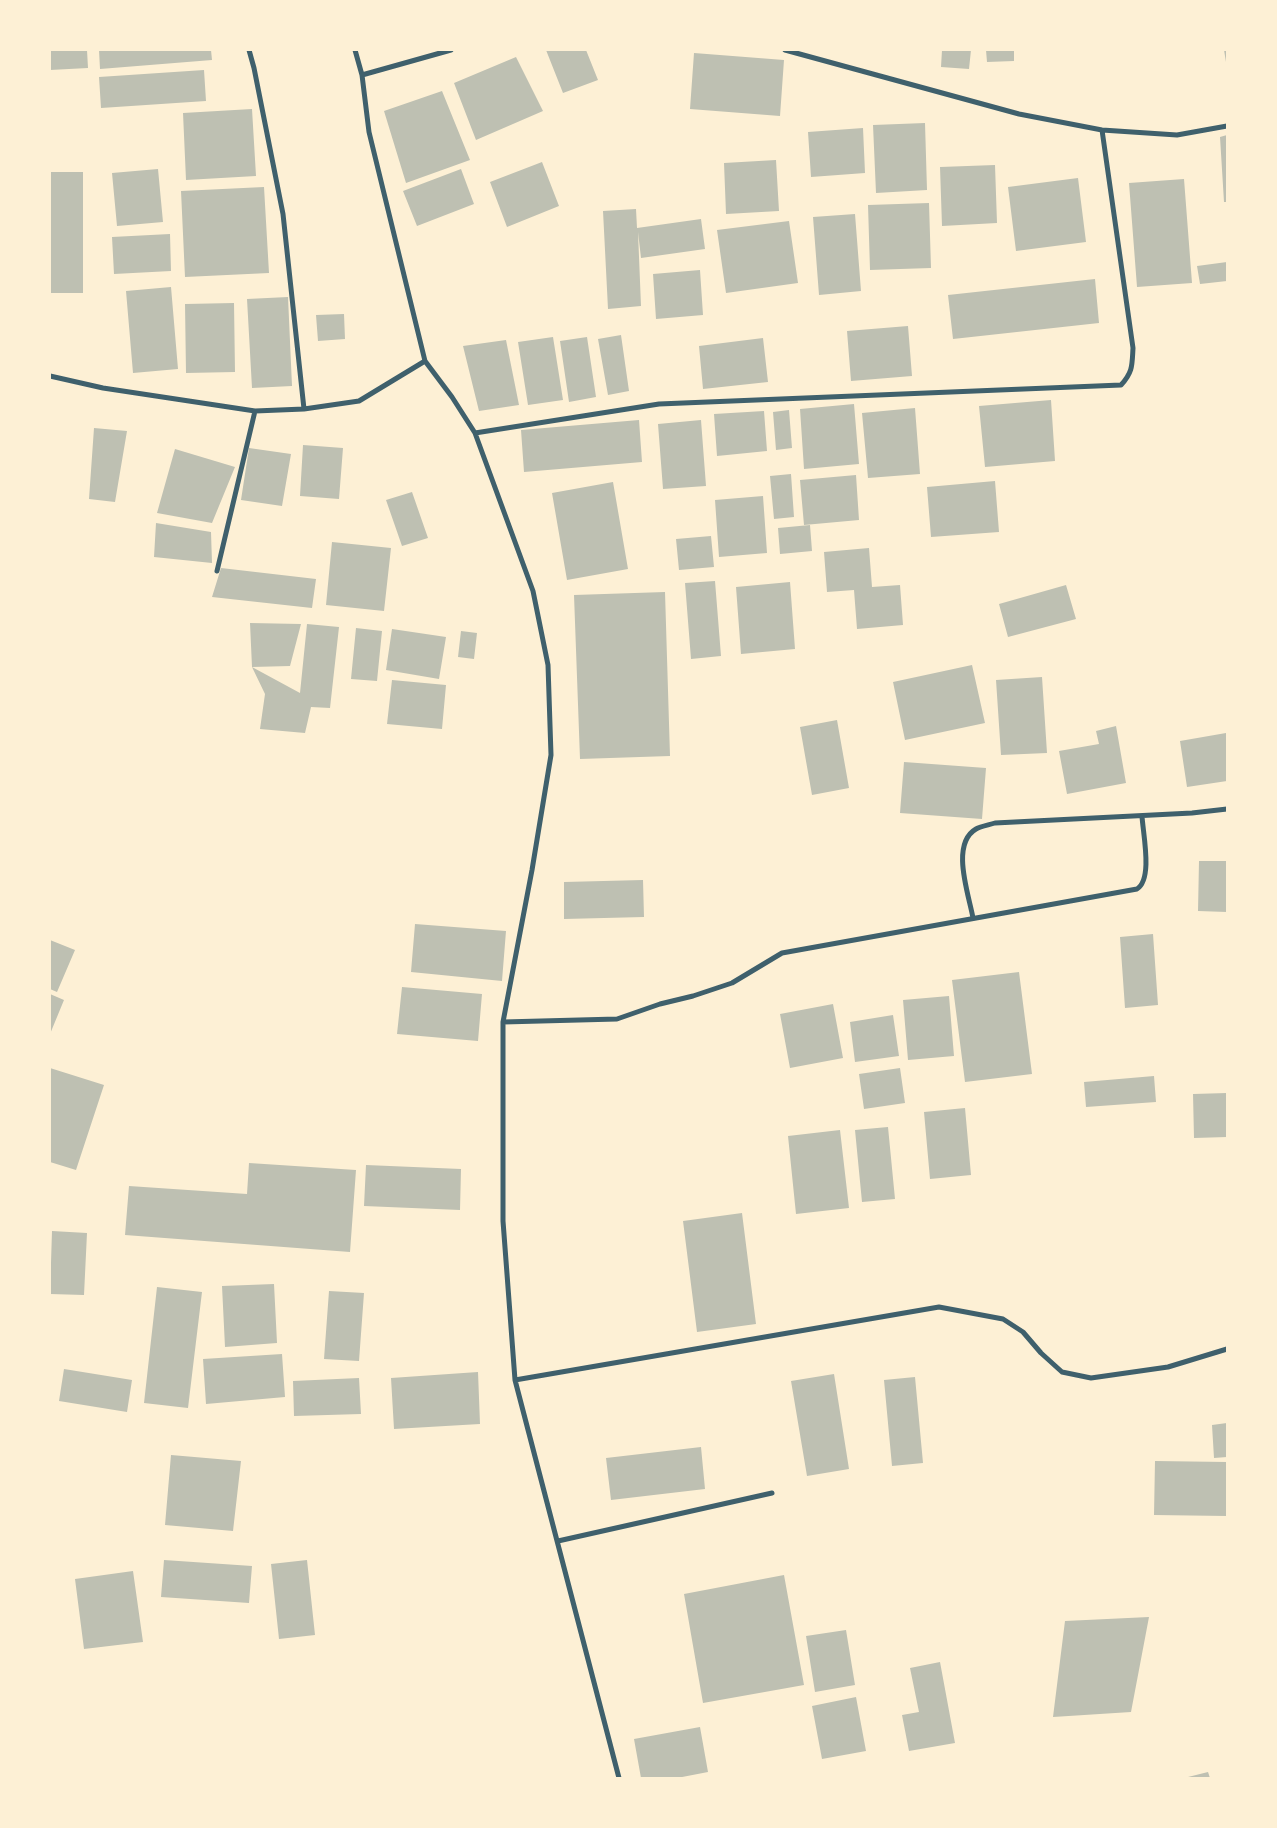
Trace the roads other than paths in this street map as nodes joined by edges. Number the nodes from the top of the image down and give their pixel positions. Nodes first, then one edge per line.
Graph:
1 (249, 50) edge
2 (356, 50) edge
3 (451, 50) edge
4 (785, 50) edge
5 (362, 75) junction
6 (1227, 126) edge
7 (1102, 130) junction
8 (425, 361) junction
9 (50, 376) edge
10 (304, 409) junction
11 (255, 411) junction
12 (475, 433) junction
13 (217, 571) dead end
14 (1227, 809) edge
15 (1142, 816) junction
16 (974, 918) junction
17 (503, 1022) junction
18 (1227, 1349) edge
19 (515, 1380) junction
20 (772, 1494) dead end
21 (558, 1542) junction
22 (619, 1778) edge

1 - 10 street
2 - 5 street
3 - 5 street
4 - 7 street
5 - 8 street
6 - 7 street
7 - 12 street
8 - 10 street
8 - 12 street
9 - 11 street
10 - 11 street
11 - 13 street
12 - 17 street
14 - 15 street
15 - 16 street
15 - 16 street
16 - 17 street
17 - 19 street
18 - 19 street
19 - 21 street
20 - 21 street
21 - 22 street

